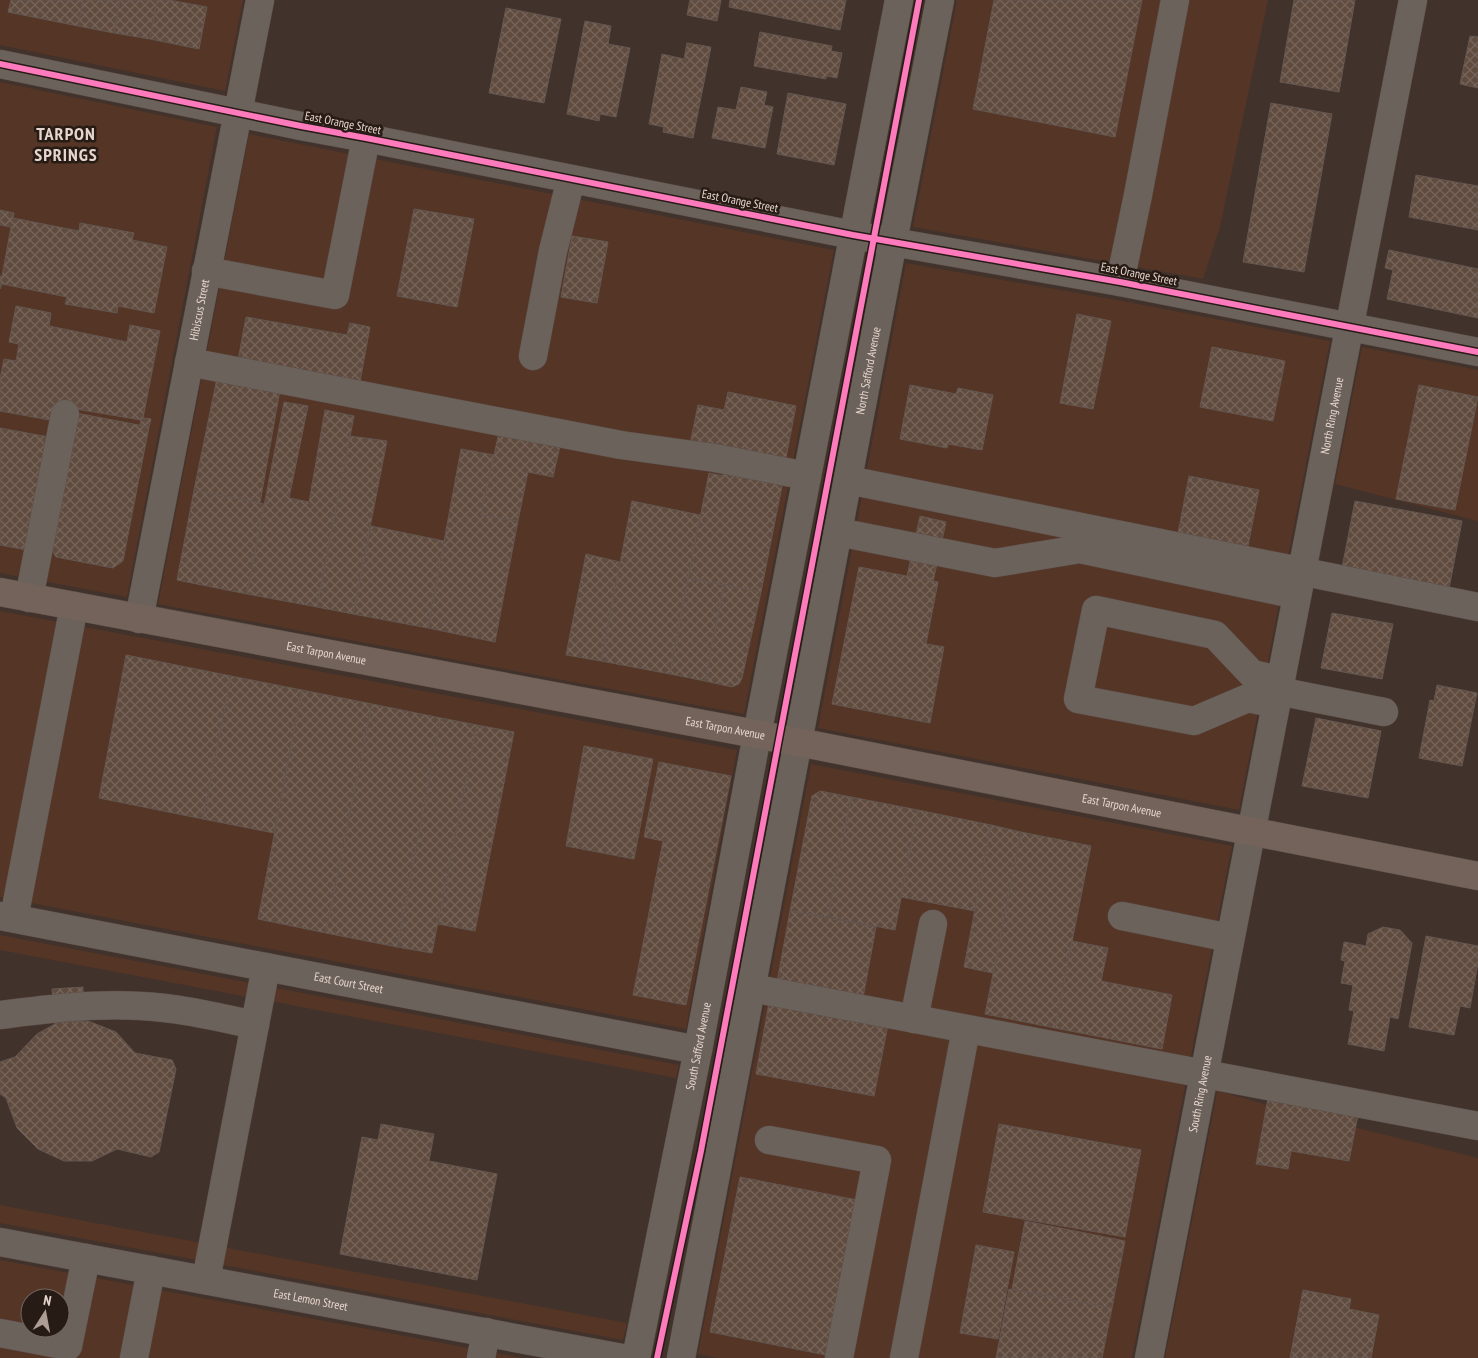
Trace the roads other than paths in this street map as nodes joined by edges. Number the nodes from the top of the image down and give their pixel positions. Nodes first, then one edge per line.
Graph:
1 (260, 0) edge
2 (899, 0) edge
3 (940, 0) edge
4 (1175, 0) edge
5 (1413, 0) edge
6 (0, 64) edge
7 (237, 112) junction
8 (366, 138) junction
9 (571, 179) junction
10 (853, 235) junction
11 (893, 241) junction
12 (206, 271) junction
13 (1120, 282) junction
14 (1350, 326) junction
15 (1478, 352) edge
16 (534, 356) dead end
17 (189, 362) junction
18 (64, 414) dead end
19 (807, 476) junction
20 (848, 480) junction
21 (838, 532) junction
22 (1299, 583) junction
23 (0, 592) edge
24 (29, 598) junction
25 (74, 606) junction
26 (1478, 607) edge
27 (139, 619) junction
28 (1278, 692) junction
29 (1384, 712) dead end
30 (757, 736) junction
31 (798, 742) junction
32 (1251, 831) junction
33 (1478, 876) edge
34 (1122, 916) dead end
35 (7, 917) edge
36 (933, 924) dead end
37 (1230, 938) junction
38 (266, 967) junction
39 (752, 988) junction
40 (0, 1015) edge
41 (914, 1019) junction
42 (255, 1025) junction
43 (966, 1029) junction
44 (698, 1050) junction
45 (1204, 1074) junction
46 (1478, 1126) edge
47 (769, 1140) dead end
48 (0, 1242) edge
49 (86, 1258) junction
50 (151, 1270) junction
51 (206, 1280) junction
52 (0, 1333) edge
53 (483, 1345) edge
54 (134, 1358) edge
55 (622, 1358) edge
56 (636, 1358) edge
57 (681, 1358) edge
58 (839, 1358) edge
59 (904, 1358) edge
60 (1149, 1358) edge

1 - 7 street, Hibiscus Street
2 - 10 street
3 - 11 street, North Safford Avenue
4 - 13 street
5 - 14 street, North Ring Avenue
6 - 7 street, East Orange Street
7 - 8 street, East Orange Street
7 - 12 street, Hibiscus Street
8 - 9 street, East Orange Street
8 - 12 street
9 - 10 street, East Orange Street
9 - 16 street
10 - 11 street, East Orange Street
10 - 19 street
11 - 13 street, East Orange Street
11 - 20 street, North Safford Avenue
12 - 17 street, Hibiscus Street
13 - 14 street, East Orange Street
14 - 15 street, East Orange Street
14 - 22 street, North Ring Avenue
17 - 19 street
17 - 27 street, Hibiscus Street
18 - 24 street
19 - 30 street
20 - 21 street, North Safford Avenue
20 - 22 street
21 - 22 street
21 - 31 street, North Safford Avenue
22 - 26 street
22 - 28 street, North Ring Avenue
23 - 24 main road, East Tarpon Avenue
24 - 25 main road, East Tarpon Avenue
25 - 27 main road, East Tarpon Avenue
25 - 35 street
27 - 30 main road, East Tarpon Avenue
28 - 28 street
28 - 29 street
28 - 32 street, North Ring Avenue
30 - 31 main road, East Tarpon Avenue
30 - 44 street, South Safford Avenue
31 - 32 main road, East Tarpon Avenue
31 - 39 street
32 - 33 main road, East Tarpon Avenue
32 - 37 street, South Ring Avenue
34 - 37 street
35 - 38 street, East Court Street
36 - 41 street
37 - 45 street, South Ring Avenue
38 - 42 street
38 - 44 street, East Court Street
39 - 41 street
39 - 57 street
40 - 42 street
41 - 43 street
42 - 51 street
43 - 45 street
43 - 59 street
44 - 56 street, South Safford Avenue
45 - 46 street
45 - 60 street, South Ring Avenue
47 - 58 street
48 - 49 street, East Lemon Street
49 - 50 street, East Lemon Street
49 - 52 street
50 - 51 street, East Lemon Street
50 - 54 street
51 - 53 street, East Lemon Street
53 - 55 street, East Lemon Street

